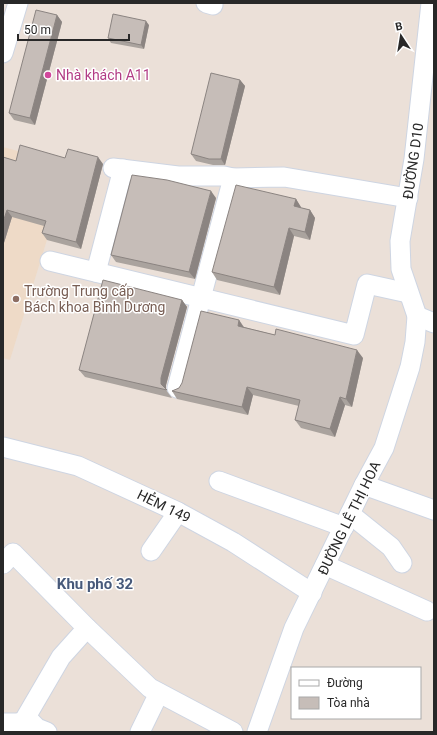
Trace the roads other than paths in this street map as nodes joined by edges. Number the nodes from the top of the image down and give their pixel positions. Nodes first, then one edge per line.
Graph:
1 (18, 3) edge
2 (206, 3) edge
3 (213, 3) edge
4 (432, 10) edge
5 (3, 53) edge
6 (233, 178) junction
7 (408, 198) junction
8 (50, 261) dead end
9 (96, 272) junction
10 (408, 293) junction
11 (201, 298) junction
12 (425, 320) edge
13 (177, 388) edge
14 (3, 447) edge
15 (218, 481) dead end
16 (364, 485) junction
17 (434, 510) edge
18 (178, 512) junction
19 (347, 520) junction
20 (151, 551) dead end
21 (402, 563) dead end
22 (3, 564) edge
23 (326, 565) junction
24 (312, 593) junction
25 (427, 611) dead end
26 (87, 628) junction
27 (159, 693) junction
28 (30, 721) junction
29 (3, 723) edge
30 (47, 732) edge
31 (140, 732) edge
32 (233, 732) edge
33 (257, 732) edge

1 - 5 street
2 - 3 street
4 - 7 street, ĐƯỜNG D10
6 - 7 street
6 - 9 street
6 - 11 street
7 - 10 street, ĐƯỜNG D10
8 - 9 street
9 - 11 street
10 - 11 street
10 - 12 street, ĐƯỜNG D10
11 - 13 street
12 - 16 street, ĐƯỜNG LÊ THỊ HOA
14 - 18 street, HẺM 149
15 - 19 street
16 - 17 street
16 - 19 street, ĐƯỜNG LÊ THỊ HOA
18 - 20 street
18 - 24 street, HẺM 149
19 - 21 street
19 - 23 street, ĐƯỜNG LÊ THỊ HOA
22 - 26 street
23 - 24 street, ĐƯỜNG LÊ THỊ HOA
23 - 25 street
24 - 33 street, ĐƯỜNG LÊ THỊ HOA
26 - 27 street
26 - 28 street
27 - 31 street
27 - 32 street
28 - 29 street
28 - 30 street

